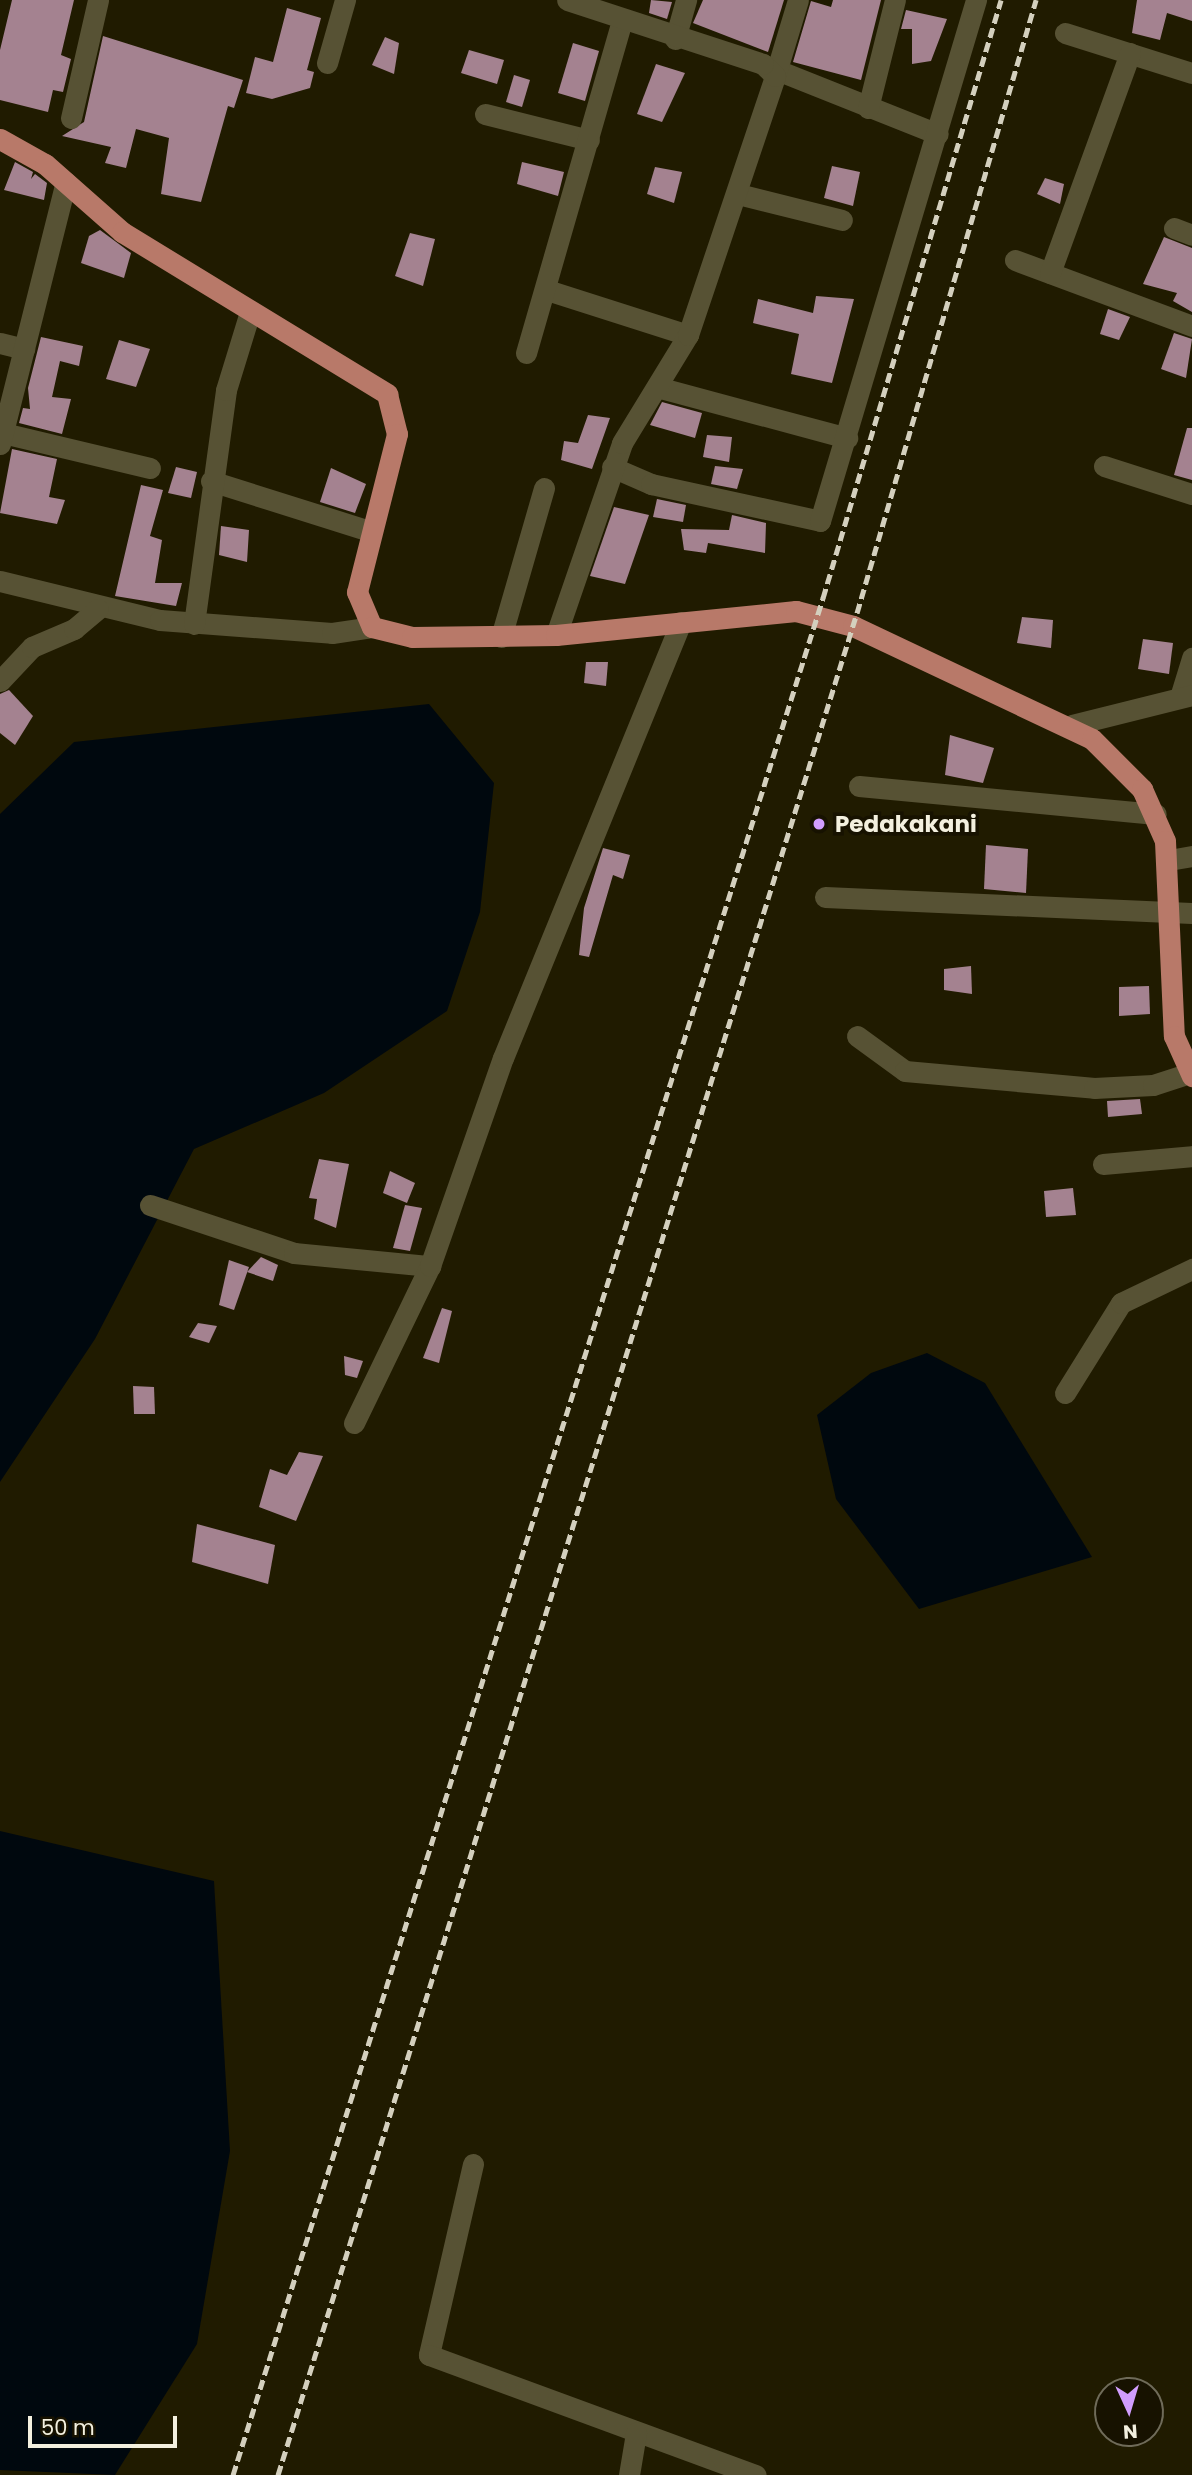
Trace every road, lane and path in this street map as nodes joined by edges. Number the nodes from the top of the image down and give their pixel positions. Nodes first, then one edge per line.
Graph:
1 (98, 0) edge
2 (345, 0) edge
3 (567, 0) edge
4 (686, 0) edge
5 (799, 0) edge
6 (895, 0) edge
7 (976, 0) edge
8 (622, 20) junction
9 (1065, 33) dead end
10 (675, 38) junction
11 (1130, 53) junction
12 (327, 62) dead end
13 (776, 73) junction
14 (1192, 73) edge
15 (868, 108) junction
16 (485, 114) dead end
17 (71, 118) dead end
18 (938, 134) junction
19 (0, 139) edge
20 (589, 140) junction
21 (65, 183) junction
22 (738, 194) junction
23 (842, 220) dead end
24 (1015, 260) dead end
25 (1050, 274) junction
26 (547, 290) junction
27 (250, 312) junction
28 (1192, 326) edge
29 (688, 335) junction
30 (0, 343) edge
31 (24, 349) junction
32 (526, 353) dead end
33 (657, 387) junction
34 (847, 438) junction
35 (1, 439) edge
36 (1104, 466) dead end
37 (612, 467) junction
38 (150, 468) dead end
39 (211, 481) junction
40 (544, 488) dead end
41 (1192, 494) edge
42 (370, 531) junction
43 (0, 581) edge
44 (98, 609) junction
45 (681, 622) junction
46 (194, 624) junction
47 (372, 627) junction
48 (556, 635) junction
49 (501, 637) junction
50 (1192, 657) edge
51 (0, 681) edge
52 (1186, 696) edge
53 (1072, 725) junction
54 (859, 786) dead end
55 (1156, 814) junction
56 (1192, 856) edge
57 (1169, 860) junction
58 (825, 897) dead end
59 (1170, 912) junction
60 (1192, 913) edge
61 (857, 1036) dead end
62 (1191, 1074) edge
63 (1192, 1156) edge
64 (1104, 1164) dead end
65 (150, 1205) dead end
66 (430, 1266) junction
67 (1192, 1269) edge
68 (1065, 1393) dead end
69 (354, 1423) dead end
70 (473, 2164) dead end
71 (636, 2433) junction
72 (629, 2475) edge
73 (756, 2475) edge

1 - 17 street
2 - 12 street
3 - 8 street
4 - 10 street
5 - 13 street
6 - 15 street
7 - 18 street
8 - 10 street
8 - 20 street
9 - 11 street
10 - 13 street
11 - 14 street
11 - 25 street
13 - 15 street
13 - 22 street
15 - 18 street
16 - 20 street
18 - 34 street
19 - 21 main road
20 - 26 street
21 - 27 main road
21 - 31 street
22 - 23 street
22 - 29 street
24 - 25 street
25 - 28 street
26 - 29 street
26 - 32 street
27 - 39 street
27 - 42 main road
29 - 33 street
30 - 31 street
31 - 35 street
33 - 34 street
33 - 37 street
34 - 37 street
35 - 38 street
36 - 41 street
37 - 48 street
39 - 42 street
39 - 46 street
40 - 49 street
42 - 47 main road
43 - 44 street
44 - 46 street
44 - 51 street
45 - 48 main road
45 - 53 main road
45 - 66 street
46 - 47 street
47 - 49 main road
48 - 49 main road
50 - 52 street
52 - 53 street
53 - 55 main road
54 - 55 street
55 - 57 main road
56 - 57 street
57 - 59 main road
58 - 59 street
59 - 60 street
59 - 62 main road
61 - 62 street
63 - 64 street
65 - 66 street
66 - 69 street
67 - 68 street
70 - 71 street
71 - 72 street
71 - 73 street

